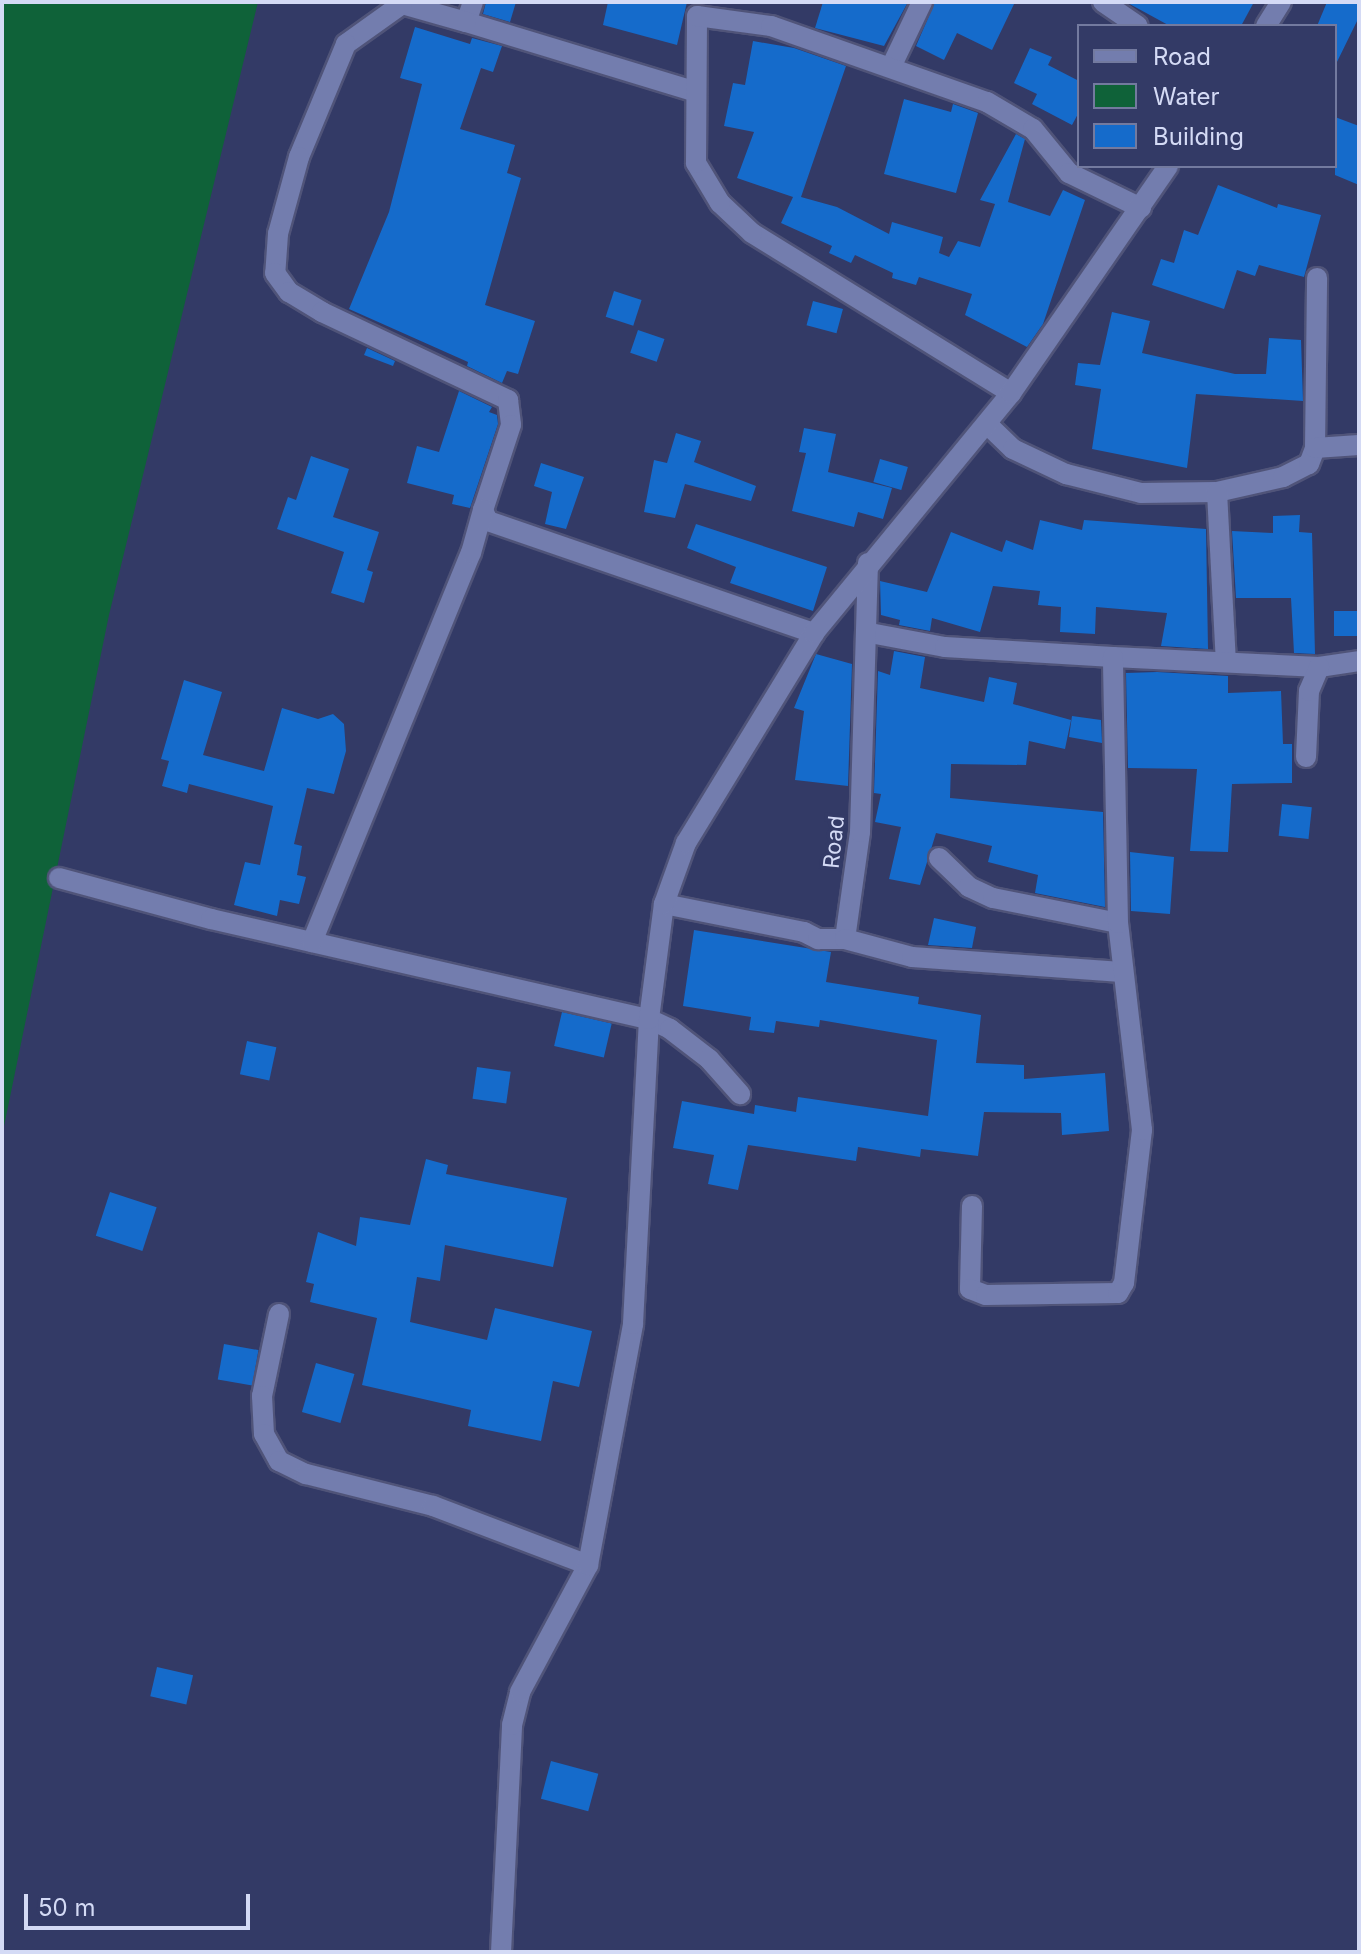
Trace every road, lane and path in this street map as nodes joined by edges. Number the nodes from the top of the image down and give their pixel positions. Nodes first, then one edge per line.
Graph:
1 (922, 2) edge
2 (1103, 2) edge
3 (1281, 2) edge
4 (698, 9) edge
5 (470, 12) edge
6 (1135, 24) edge
7 (1267, 24) edge
8 (892, 65) junction
9 (693, 91) junction
10 (1167, 168) edge
11 (1141, 208) junction
12 (1317, 278) dead end
13 (1011, 393) junction
14 (987, 424) junction
15 (1359, 445) edge
16 (1315, 448) junction
17 (1217, 492) junction
18 (483, 510) junction
19 (868, 563) junction
20 (814, 633) junction
21 (870, 633) junction
22 (1113, 657) junction
23 (1226, 661) junction
24 (1359, 661) edge
25 (1319, 667) junction
26 (1306, 757) dead end
27 (939, 858) dead end
28 (59, 878) dead end
29 (664, 904) junction
30 (1118, 923) junction
31 (845, 939) junction
32 (312, 942) junction
33 (1121, 972) junction
34 (649, 1019) junction
35 (740, 1094) dead end
36 (972, 1206) dead end
37 (279, 1314) dead end
38 (588, 1565) junction
39 (501, 1952) edge

1 - 8 street
2 - 6 street
3 - 7 street
4 - 8 street
4 - 9 street
5 - 9 street
5 - 18 street
8 - 11 street
9 - 13 street
10 - 11 street
11 - 13 street
12 - 16 street
13 - 14 street
14 - 17 street
14 - 19 street
15 - 16 street
16 - 17 street
17 - 23 street
18 - 20 street
18 - 32 street
19 - 20 street
19 - 21 street, Road
20 - 29 street
21 - 22 street
21 - 31 street, Road
22 - 23 street
22 - 30 street
23 - 25 street
24 - 25 street
25 - 26 street
27 - 30 street
28 - 32 street
29 - 31 street
29 - 34 street
30 - 33 street
31 - 33 street
32 - 34 street
33 - 36 street
34 - 35 street
34 - 38 street
37 - 38 street
38 - 39 street

